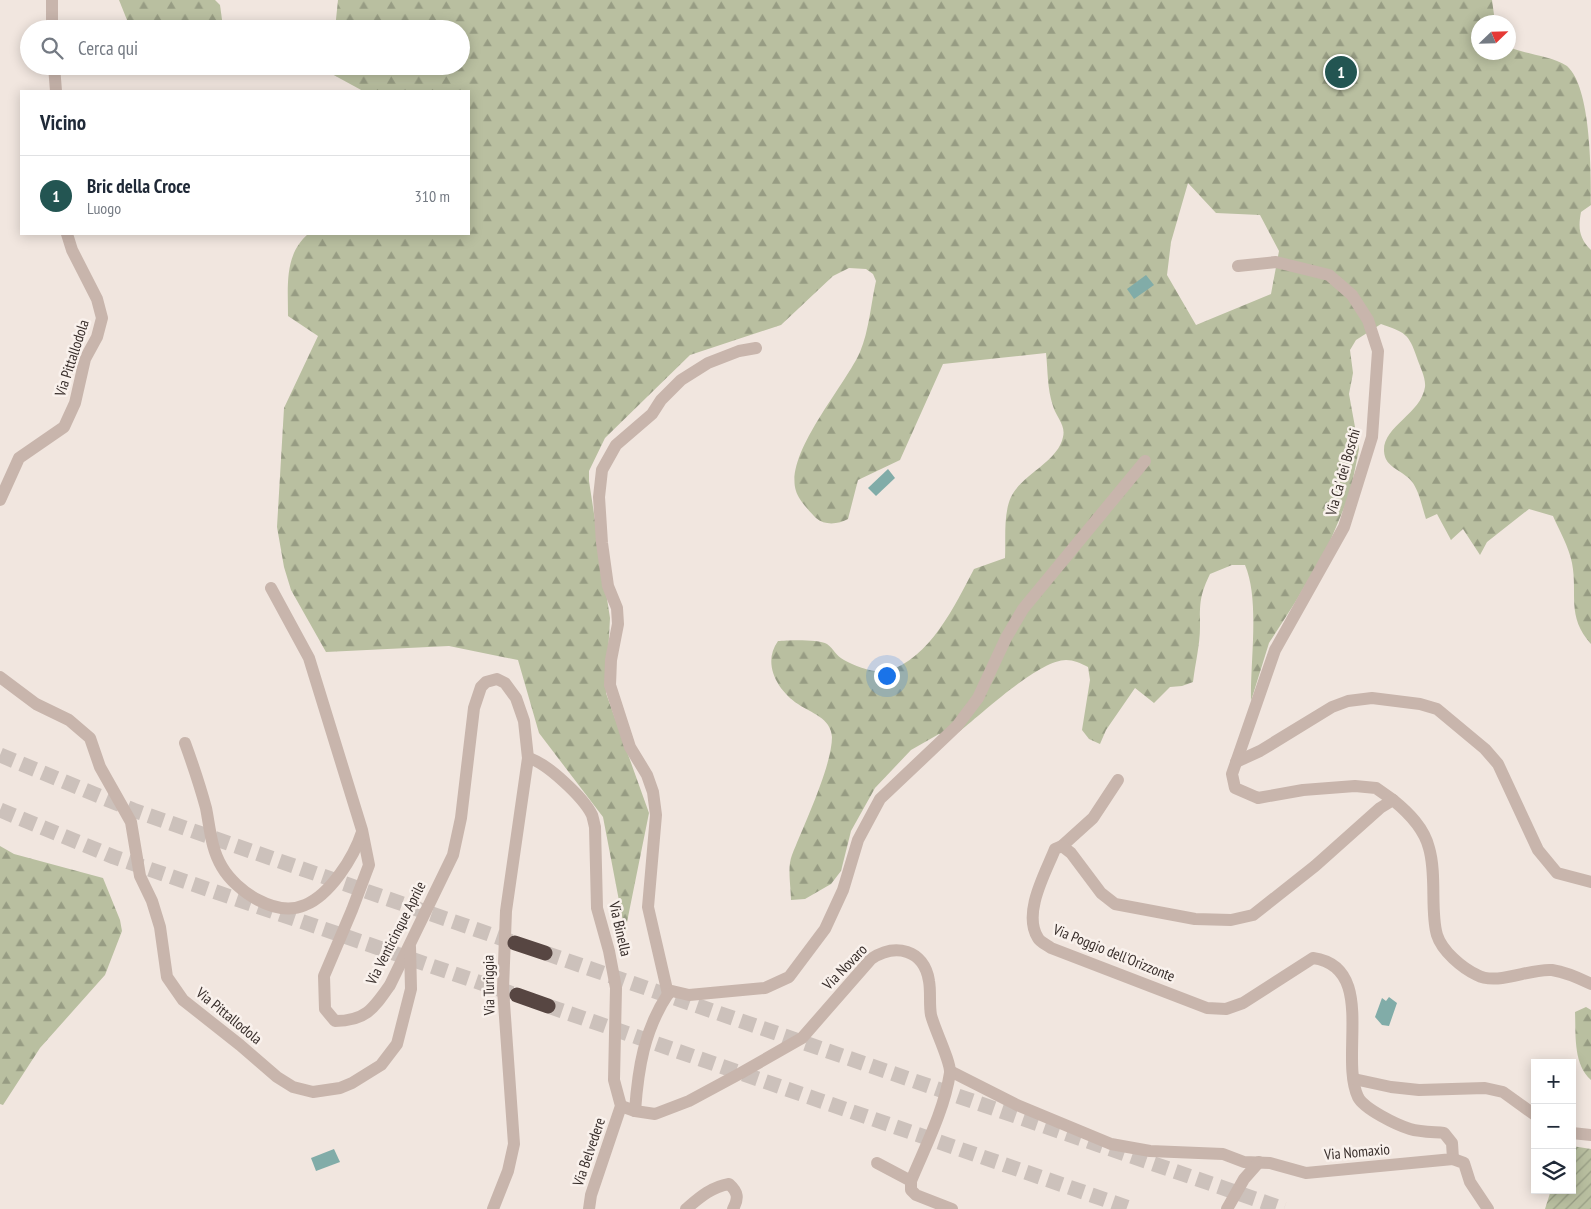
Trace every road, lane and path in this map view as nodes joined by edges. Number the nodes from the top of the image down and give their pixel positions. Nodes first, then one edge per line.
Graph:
1 (52, 0) edge
2 (52, 20) edge
3 (55, 75) edge
4 (56, 90) edge
5 (67, 235) edge
6 (1238, 266) dead end
7 (756, 348) dead end
8 (1145, 461) dead end
9 (0, 500) edge
10 (271, 588) dead end
11 (0, 677) edge
12 (185, 743) dead end
13 (528, 758) junction
14 (1236, 762) junction
15 (1118, 780) dead end
16 (1393, 800) junction
17 (362, 830) junction
18 (1062, 846) junction
19 (1591, 882) edge
20 (515, 943) tunnel mouth
21 (410, 944) junction
22 (545, 953) tunnel mouth
23 (1591, 984) edge
24 (668, 994) junction
25 (517, 995) tunnel mouth
26 (548, 1006) tunnel mouth
27 (950, 1071) junction
28 (1354, 1079) junction
29 (621, 1106) junction
30 (635, 1111) junction
31 (1531, 1111) edge
32 (1576, 1133) edge
33 (1591, 1135) edge
34 (1453, 1159) junction
35 (1259, 1162) junction
36 (877, 1164) dead end
37 (911, 1181) junction
38 (494, 1209) edge
39 (589, 1209) edge
40 (686, 1209) edge
41 (733, 1209) edge
42 (952, 1209) edge
43 (1227, 1209) edge
44 (1488, 1209) edge

1 - 2 street
3 - 4 street
5 - 9 street, Via Pittallodola
6 - 14 street, Via Ca' dei Boschi
7 - 24 street
8 - 24 street
10 - 17 street, Via Venticinque Aprile
11 - 21 street, Via Pittallodola
12 - 17 street
13 - 21 street, Via Venticinque Aprile
13 - 29 street, Via Binella
13 - 38 street, Via Turiggia
14 - 16 street
14 - 19 street
15 - 18 street
16 - 18 street
16 - 23 street
17 - 21 street, Via Venticinque Aprile
18 - 28 street, Via Poggio dell'Orizzonte
20 - 22 highway
24 - 30 street
25 - 26 highway
27 - 30 street, Via Novaro
27 - 35 street, Via Nomaxio
27 - 37 street
28 - 31 street
28 - 34 street, Via Nomaxio
29 - 30 street, Via Novaro
29 - 39 street, Via Belvedere
32 - 33 street
34 - 35 street, Via Nomaxio
34 - 44 street
35 - 43 street
36 - 37 street
37 - 42 street
40 - 41 street

